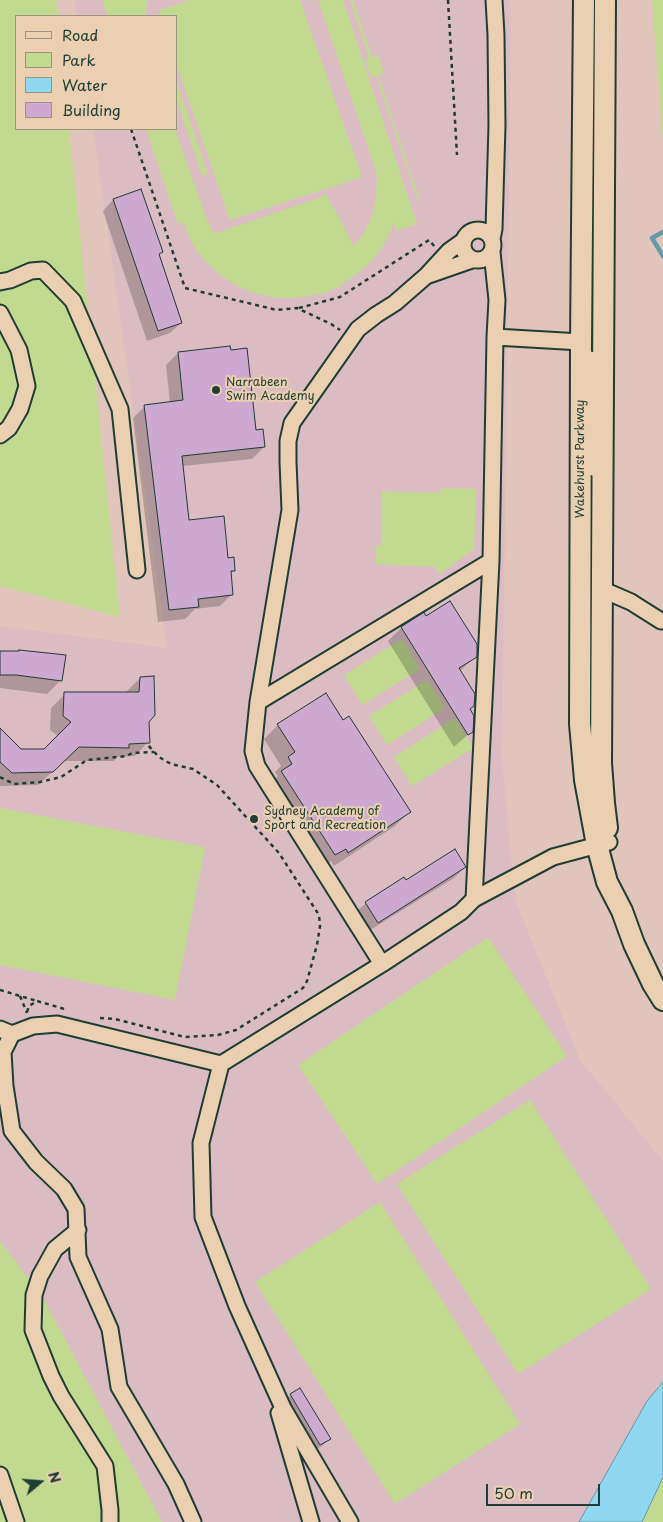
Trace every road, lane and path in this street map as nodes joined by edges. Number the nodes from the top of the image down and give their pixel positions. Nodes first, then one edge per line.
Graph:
1 (448, 0) edge
2 (494, 0) edge
3 (584, 0) edge
4 (605, 0) edge
5 (131, 130) edge
6 (457, 156) dead end
7 (463, 241) junction
8 (492, 246) junction
9 (444, 258) junction
10 (475, 260) junction
11 (426, 276) junction
12 (0, 282) edge
13 (497, 300) junction
14 (297, 308) junction
15 (0, 313) edge
16 (604, 314) junction
17 (352, 338) junction
18 (495, 338) junction
19 (581, 342) junction
20 (0, 435) edge
21 (491, 561) junction
22 (602, 562) junction
23 (137, 570) dead end
24 (602, 589) junction
25 (661, 621) dead end
26 (258, 702) junction
27 (147, 744) dead end
28 (154, 752) junction
29 (0, 777) edge
30 (603, 844) junction
31 (474, 899) junction
32 (382, 964) junction
33 (0, 990) edge
34 (20, 996) junction
35 (663, 1000) edge
36 (37, 1001) junction
37 (72, 1011) dead end
38 (98, 1018) dead end
39 (28, 1020) junction
40 (6, 1032) edge
41 (221, 1064) junction
42 (78, 1230) junction
43 (268, 1375) junction
44 (0, 1475) edge
45 (16, 1522) edge
46 (110, 1522) edge
47 (193, 1522) edge
48 (311, 1522) edge
49 (350, 1522) edge

1 - 6 path
2 - 8 street
3 - 19 main road, Wakehurst Parkway
4 - 16 main road, Wakehurst Parkway
5 - 14 path
7 - 8 street
7 - 9 street
7 - 10 street
8 - 10 street
8 - 13 street
9 - 11 street
9 - 14 path
10 - 11 street
10 - 13 street
11 - 17 street
12 - 23 street
13 - 18 street
14 - 17 path
15 - 20 street
16 - 19 street
16 - 22 main road, Wakehurst Parkway
17 - 26 street
18 - 19 street
18 - 21 street
19 - 22 street
19 - 30 main road, Wakehurst Parkway
21 - 26 street
21 - 31 street
22 - 24 main road, Wakehurst Parkway
24 - 25 street
24 - 30 main road, Wakehurst Parkway
26 - 32 street
27 - 28 path
28 - 29 path
28 - 38 path
30 - 31 street
30 - 35 main road, Wakehurst Parkway
31 - 32 street
32 - 41 street
33 - 34 path
34 - 36 path
34 - 39 path
36 - 37 path
36 - 39 path
39 - 40 street
39 - 41 street
40 - 42 street
41 - 43 street
42 - 46 street
42 - 47 street
43 - 48 street
43 - 49 street
44 - 45 street

